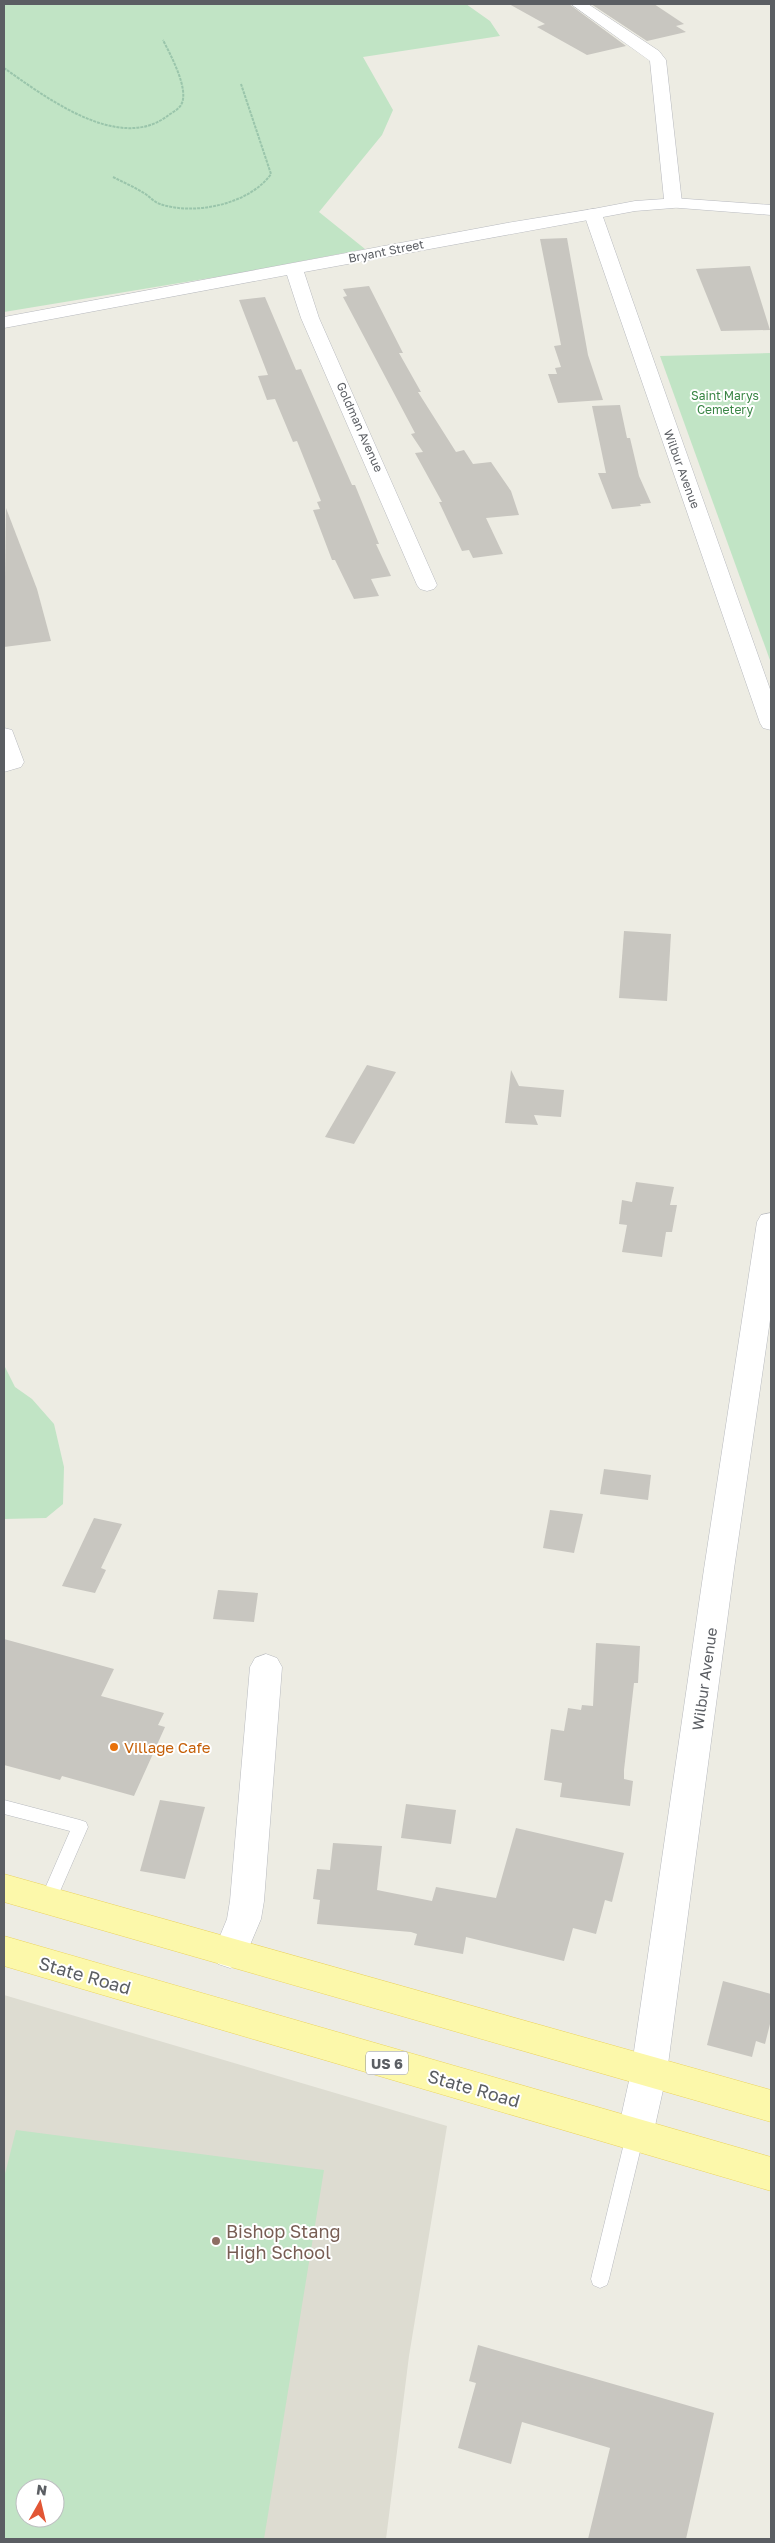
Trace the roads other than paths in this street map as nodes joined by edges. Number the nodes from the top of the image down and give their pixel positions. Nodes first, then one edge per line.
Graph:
1 (578, 4) edge
2 (673, 203) junction
3 (771, 210) edge
4 (593, 214) junction
5 (294, 269) junction
6 (4, 323) edge
7 (427, 585) dead end
8 (771, 723) edge
9 (4, 735) edge
10 (9, 764) edge
11 (771, 1222) edge
12 (764, 1318) edge
13 (266, 1667) dead end
14 (4, 1807) edge
15 (4, 1888) edge
16 (48, 1900) junction
17 (4, 1951) edge
18 (230, 1953) junction
19 (649, 2072) junction
20 (771, 2106) edge
21 (635, 2135) junction
22 (771, 2174) edge
23 (600, 2279) dead end

1 - 2 street
2 - 3 street, Bryant Street
2 - 4 street, Bryant Street
4 - 5 street, Bryant Street
4 - 8 street, Wilbur Avenue
5 - 6 street, Bryant Street
5 - 7 street, Goldman Avenue
9 - 10 street
11 - 12 street, Wilbur Avenue
12 - 19 street, Wilbur Avenue
13 - 18 street
14 - 16 lane
15 - 16 main road
16 - 18 main road
17 - 21 main road, State Road / US 6
18 - 19 main road
19 - 20 main road
19 - 21 street, Wilbur Avenue
21 - 22 main road, State Road / US 6
21 - 23 lane

